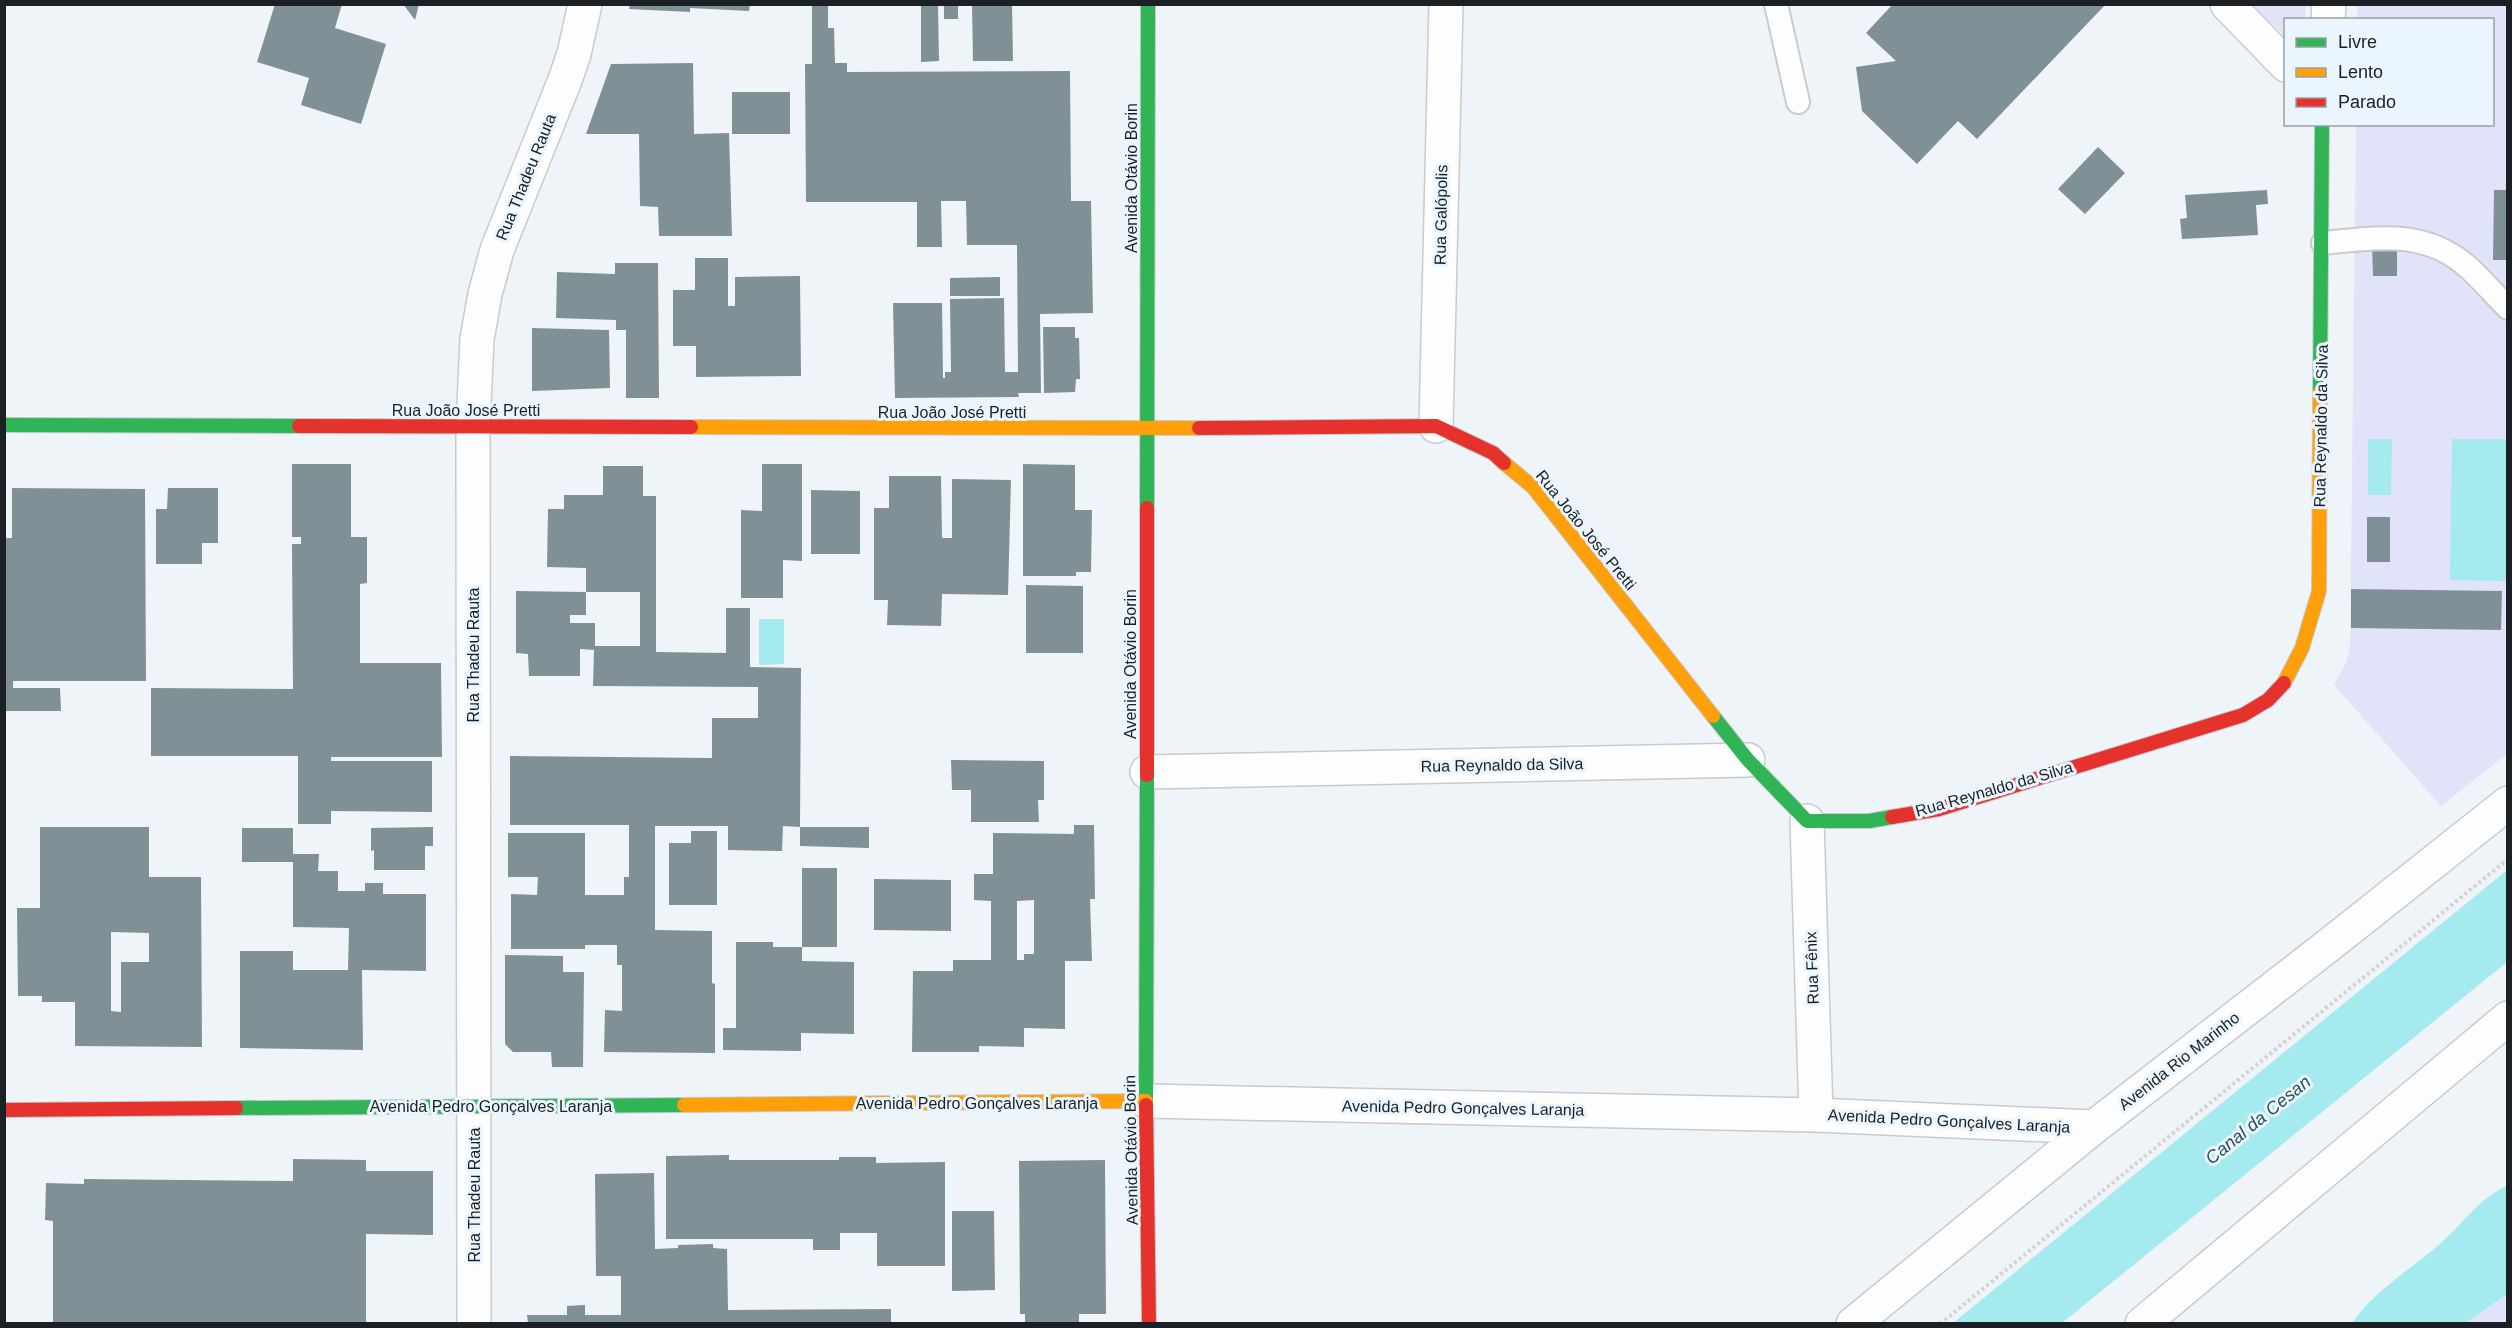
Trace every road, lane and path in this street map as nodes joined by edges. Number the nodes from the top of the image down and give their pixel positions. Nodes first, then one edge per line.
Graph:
1 (585, 4) edge
2 (1148, 4) edge
3 (1446, 4) edge
4 (1776, 4) edge
5 (2227, 4) edge
6 (2284, 63) edge
7 (1798, 102) dead end
8 (2322, 126) edge
9 (2323, 243) junction
10 (2508, 308) edge
11 (4, 425) edge
12 (1436, 426) junction
13 (472, 427) junction
14 (1146, 429) junction
15 (1748, 760) junction
16 (1147, 772) junction
17 (2508, 803) edge
18 (1807, 821) junction
19 (2508, 859) edge
20 (2508, 1018) edge
21 (1146, 1101) junction
22 (473, 1106) junction
23 (4, 1110) edge
24 (1816, 1114) junction
25 (2094, 1127) junction
26 (474, 1323) edge
27 (1149, 1323) edge
28 (1853, 1323) edge
29 (1940, 1323) edge
30 (2142, 1323) edge

1 - 13 street, Rua Thadeu Rauta
2 - 14 street, Avenida Otávio Borin
3 - 12 street, Rua Galópolis
4 - 7 lane
5 - 6 street
8 - 9 street, Rua Reynaldo da Silva
9 - 10 lane
9 - 18 street, Rua Reynaldo da Silva
11 - 13 street, Rua João José Pretti
12 - 14 street, Rua João José Pretti
12 - 15 street, Rua João José Pretti
13 - 14 street, Rua João José Pretti
13 - 22 street, Rua Thadeu Rauta
14 - 16 street, Avenida Otávio Borin
15 - 16 street, Rua Reynaldo da Silva
15 - 18 street
16 - 21 street, Avenida Otávio Borin
17 - 25 street, Avenida Rio Marinho
18 - 24 street, Rua Fênix
19 - 29 path
20 - 30 street
21 - 22 street, Avenida Pedro Gonçalves Laranja
21 - 24 street, Avenida Pedro Gonçalves Laranja
21 - 27 street, Avenida Otávio Borin
22 - 23 street, Avenida Pedro Gonçalves Laranja
22 - 26 street, Rua Thadeu Rauta
24 - 25 street, Avenida Pedro Gonçalves Laranja
25 - 28 street, Avenida Rio Marinho

